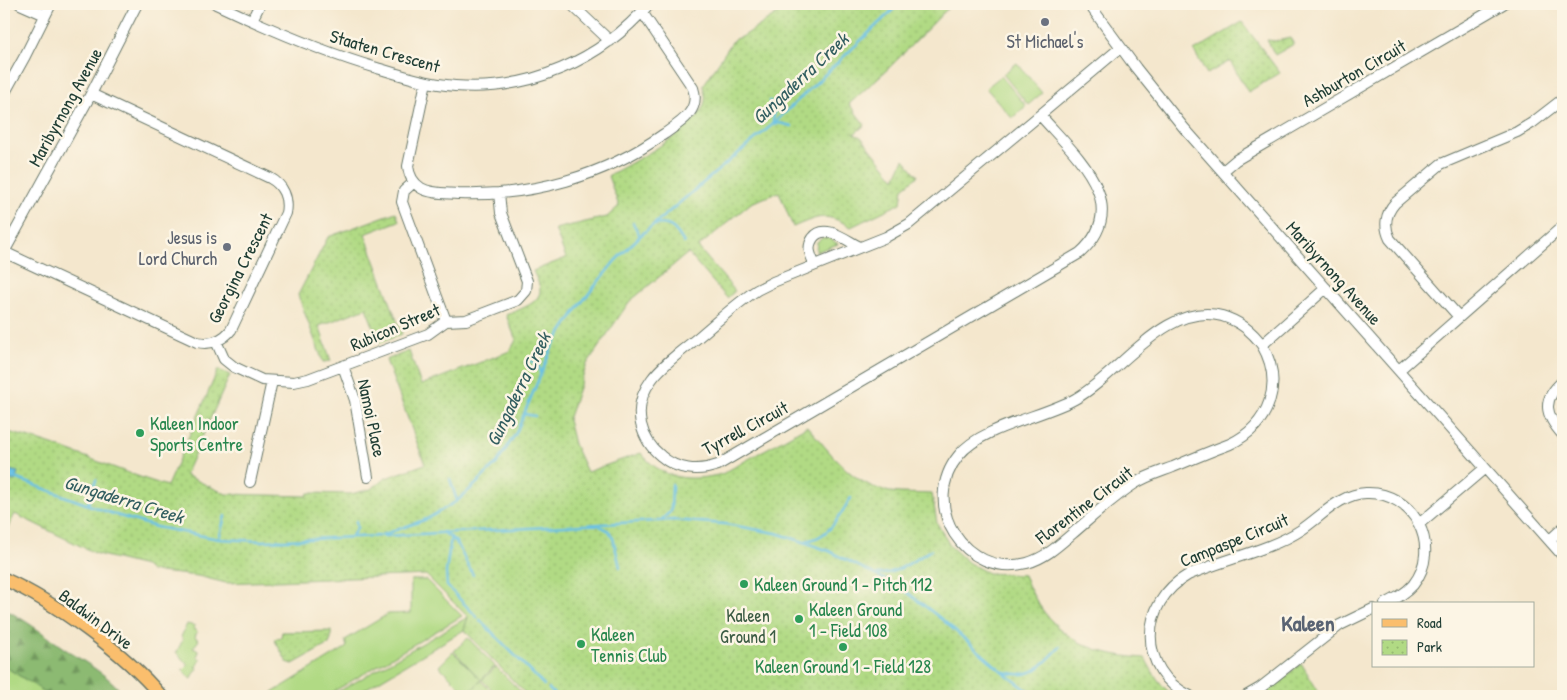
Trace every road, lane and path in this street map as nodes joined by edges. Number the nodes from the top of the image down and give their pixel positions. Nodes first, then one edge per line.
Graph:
1 (20, 4) edge
2 (50, 4) edge
3 (137, 4) edge
4 (216, 4) edge
5 (260, 4) edge
6 (571, 4) edge
7 (1089, 4) edge
8 (1503, 4) edge
9 (646, 8) edge
10 (45, 15) junction
11 (252, 20) junction
12 (610, 41) junction
13 (1120, 48) junction
14 (426, 82) junction
15 (4, 94) edge
16 (91, 94) junction
17 (1563, 99) edge
18 (1040, 115) junction
19 (1223, 172) junction
20 (414, 182) junction
21 (499, 193) junction
22 (1563, 226) edge
23 (860, 247) junction
24 (4, 252) edge
25 (815, 265) junction
26 (1326, 288) junction
27 (1459, 318) junction
28 (446, 321) junction
29 (216, 341) junction
30 (1262, 345) junction
31 (343, 366) junction
32 (1399, 370) junction
33 (272, 381) junction
34 (1563, 381) edge
35 (1563, 435) edge
36 (1485, 468) junction
37 (368, 477) dead end
38 (250, 482) dead end
39 (1419, 524) junction
40 (1563, 528) edge
41 (1550, 540) junction
42 (1563, 556) edge
43 (4, 579) edge
44 (1389, 602) edge
45 (1372, 609) edge
46 (161, 696) edge
47 (1190, 696) edge
48 (1246, 696) edge

1 - 10 street
2 - 10 street
3 - 16 street, Maribyrnong Avenue
4 - 11 street, Staaten Crescent
5 - 11 street
6 - 12 street
7 - 13 street, Maribyrnong Avenue
8 - 19 street, Ashburton Circuit
9 - 12 street, Staaten Crescent
9 - 21 street
10 - 15 street
11 - 14 street, Staaten Crescent
12 - 14 street, Staaten Crescent
13 - 18 street, Tyrrell Circuit
13 - 19 street, Maribyrnong Avenue
14 - 20 street
16 - 24 street, Maribyrnong Avenue
16 - 29 street, Georgina Crescent
17 - 27 street
18 - 23 street, Tyrrell Circuit
18 - 25 street, Tyrrell Circuit
19 - 26 street, Maribyrnong Avenue
20 - 21 street
20 - 28 street
21 - 28 street, Rubicon Street
22 - 27 street
23 - 25 street, Tyrrell Circuit
23 - 25 street
24 - 29 street, Georgina Crescent
26 - 30 street
26 - 32 street, Maribyrnong Avenue
27 - 32 street
28 - 31 street, Rubicon Street
29 - 33 street, Rubicon Street
30 - 30 street, Florentine Circuit
31 - 33 street, Rubicon Street
31 - 37 street, Namoi Place
32 - 36 street, Maribyrnong Avenue
33 - 38 street
34 - 35 street
36 - 39 street
36 - 41 street, Maribyrnong Avenue
39 - 44 street, Campaspe Circuit
39 - 47 street, Campaspe Circuit
40 - 41 street
41 - 42 street, Maribyrnong Avenue
43 - 46 main road, Baldwin Drive
45 - 48 street

